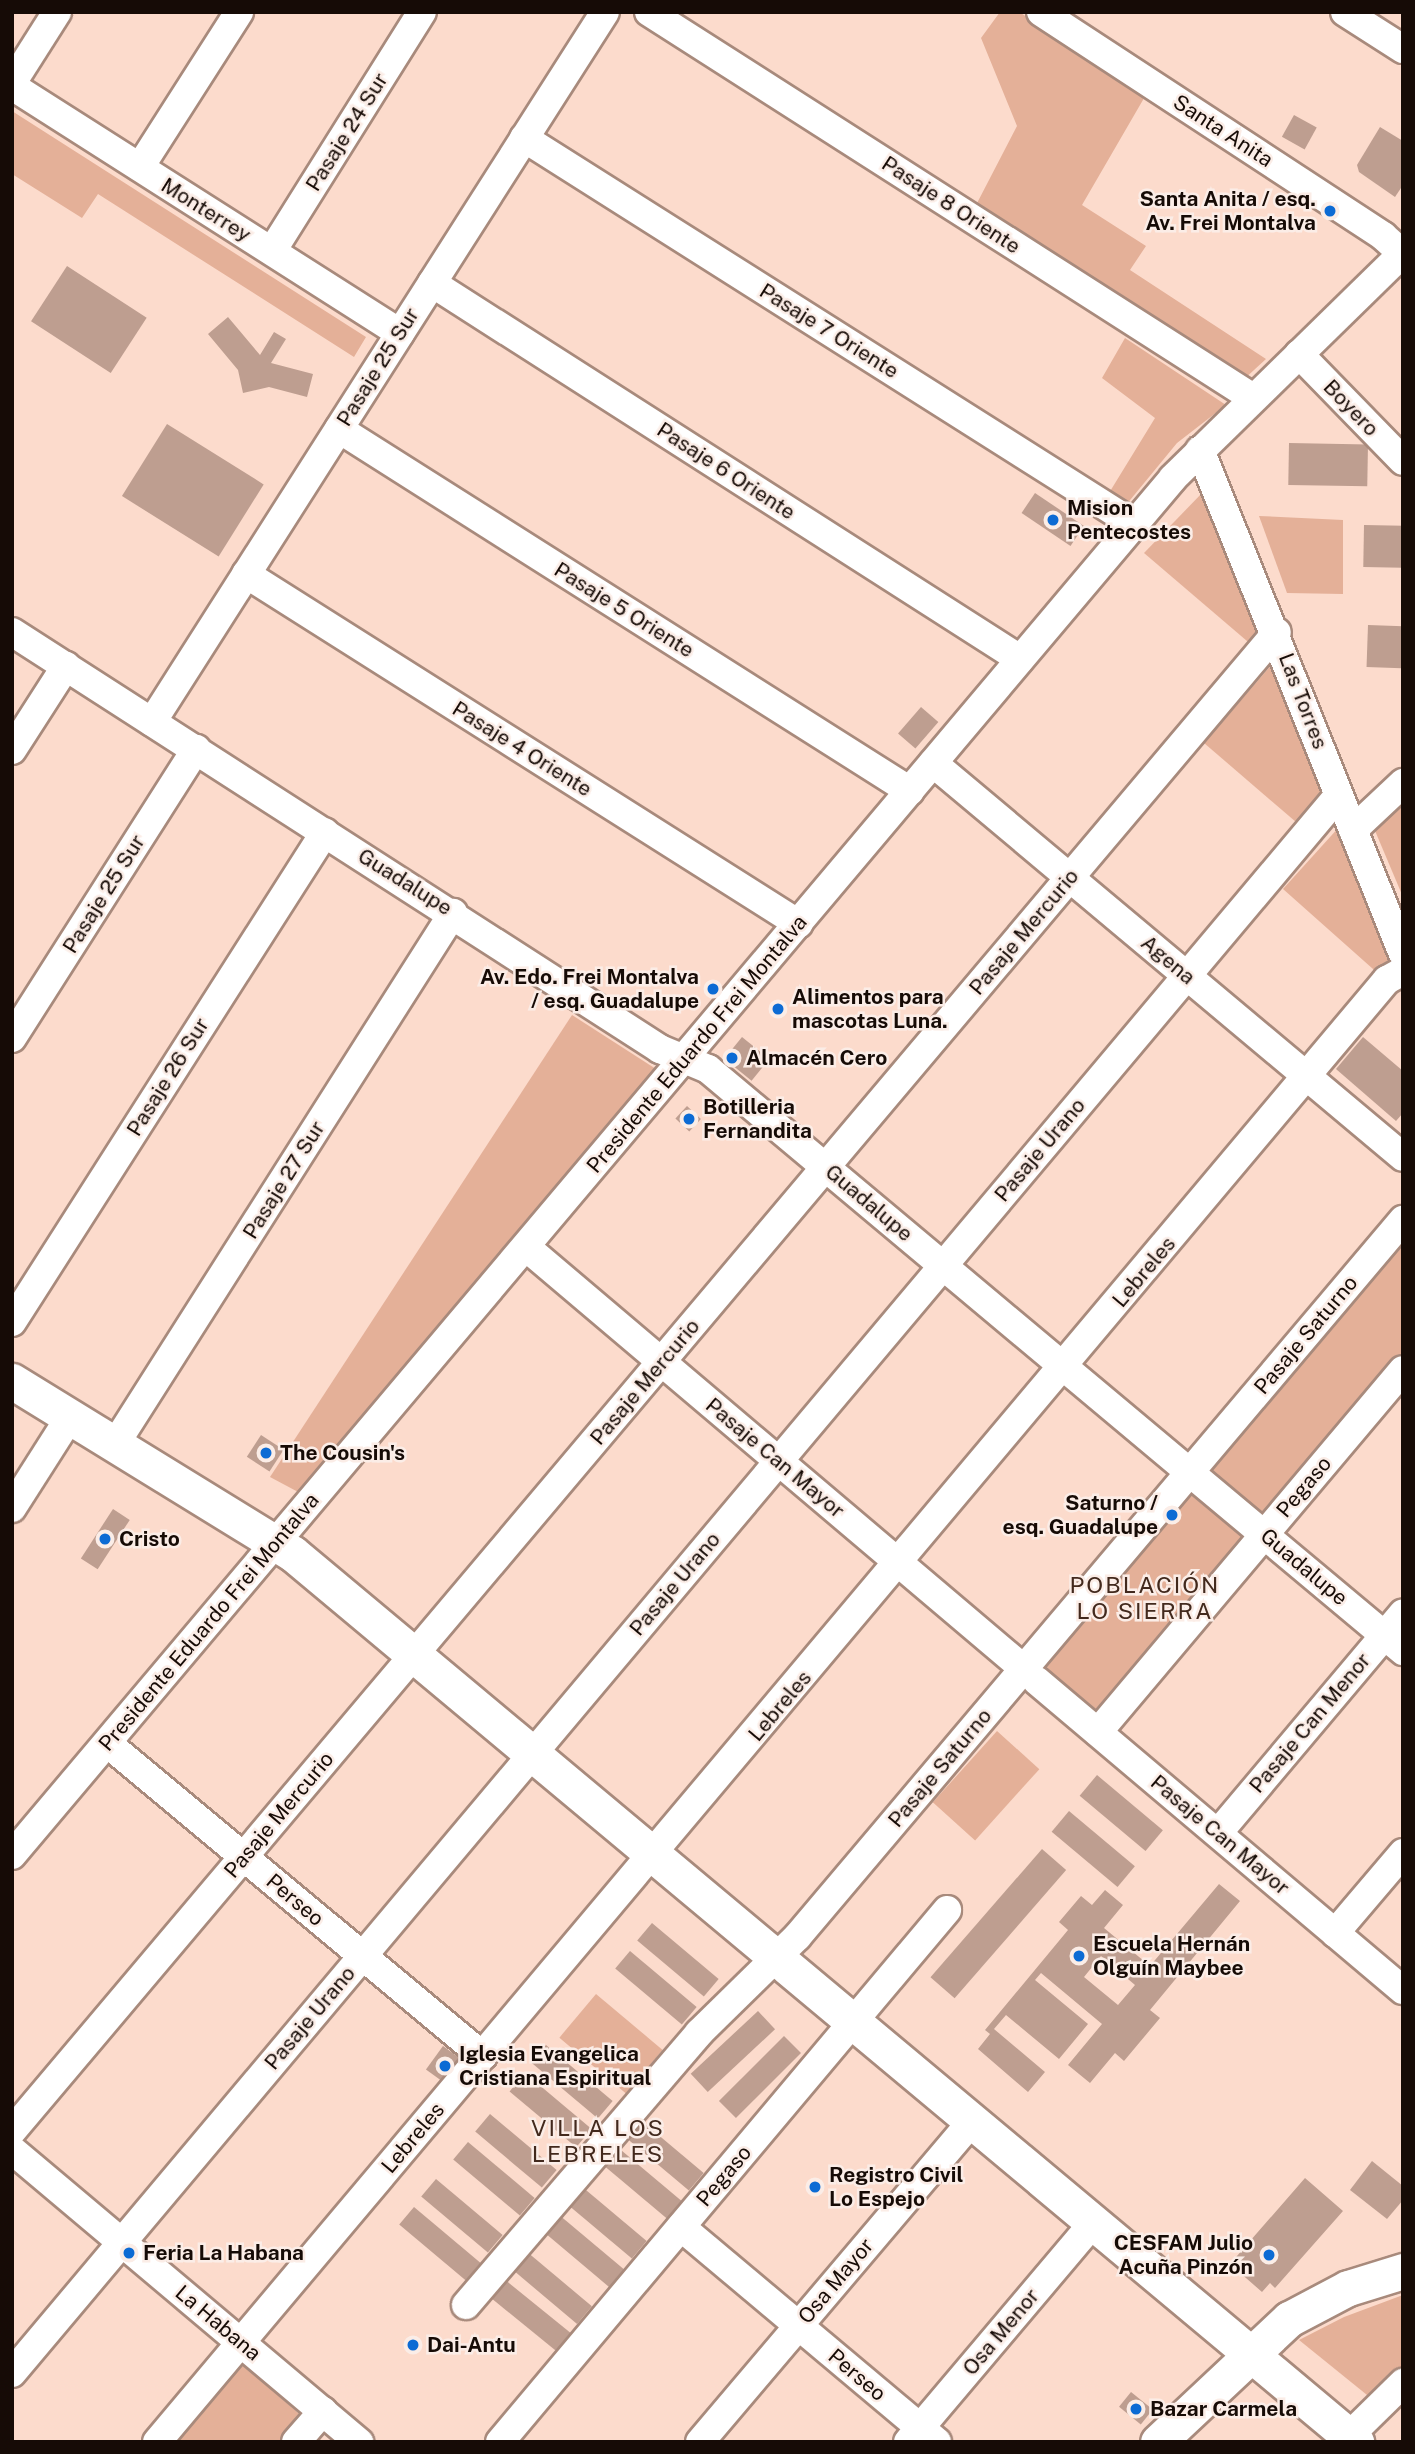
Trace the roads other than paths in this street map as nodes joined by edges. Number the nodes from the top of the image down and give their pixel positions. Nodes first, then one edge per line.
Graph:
1 (57, 12) edge
2 (239, 12) edge
3 (422, 12) edge
4 (605, 12) edge
5 (649, 12) edge
6 (1041, 12) edge
7 (1345, 12) edge
8 (1403, 49) edge
9 (12, 85) edge
10 (524, 138) junction
11 (140, 167) junction
12 (272, 251) junction
13 (1403, 254) edge
14 (432, 283) junction
15 (400, 333) junction
16 (1299, 354) junction
17 (1253, 398) junction
18 (338, 429) junction
19 (1200, 450) junction
20 (1403, 461) edge
21 (1134, 524) junction
22 (246, 574) junction
23 (12, 632) edge
24 (1277, 632) junction
25 (1020, 659) junction
26 (66, 666) junction
27 (152, 722) junction
28 (12, 750) edge
29 (196, 750) junction
30 (933, 763) junction
31 (1403, 783) edge
32 (910, 791) junction
33 (1338, 796) junction
34 (1353, 830) junction
35 (325, 832) junction
36 (1070, 878) junction
37 (453, 913) junction
38 (799, 924) junction
39 (1403, 954) edge
40 (1403, 971) edge
41 (1187, 976) junction
42 (12, 1038) edge
43 (685, 1059) junction
44 (1308, 1077) junction
45 (1403, 1157) edge
46 (826, 1167) junction
47 (1403, 1220) edge
48 (526, 1247) junction
49 (943, 1265) junction
50 (12, 1322) edge
51 (662, 1362) junction
52 (1065, 1366) junction
53 (1403, 1370) edge
54 (12, 1381) edge
55 (70, 1417) junction
56 (114, 1446) junction
57 (778, 1461) junction
58 (1190, 1471) junction
59 (12, 1508) edge
60 (1265, 1534) junction
61 (276, 1542) junction
62 (899, 1563) junction
63 (1403, 1613) edge
64 (1394, 1643) edge
65 (416, 1653) junction
66 (1030, 1675) junction
67 (1098, 1731) junction
68 (107, 1743) junction
69 (533, 1752) junction
70 (1218, 1833) junction
71 (654, 1853) junction
72 (1403, 1853) edge
73 (12, 1855) edge
74 (244, 1857) junction
75 (947, 1910) dead end
76 (1335, 1933) junction
77 (776, 1954) junction
78 (362, 1956) junction
79 (1403, 1990) edge
80 (854, 2021) junction
81 (483, 2056) junction
82 (972, 2120) junction
83 (12, 2131) edge
84 (12, 2150) edge
85 (1094, 2222) junction
86 (681, 2227) junction
87 (122, 2242) junction
88 (1403, 2271) edge
89 (466, 2305) dead end
90 (799, 2326) junction
91 (241, 2342) junction
92 (1250, 2352) junction
93 (12, 2373) edge
94 (1403, 2383) edge
95 (323, 2411) junction
96 (922, 2437) edge
97 (1352, 2439) edge
98 (157, 2442) edge
99 (296, 2442) edge
100 (359, 2442) edge
101 (500, 2442) edge
102 (700, 2442) edge
103 (1158, 2442) edge

1 - 9 street
2 - 11 street
3 - 12 street, Pasaje 24 Sur
4 - 10 street, Pasaje 25 Sur
5 - 17 street, Pasaje 8 Oriente
6 - 13 street, Santa Anita
7 - 8 street
9 - 11 street, Monterrey
10 - 14 street, Pasaje 25 Sur
10 - 21 street, Pasaje 7 Oriente
11 - 12 street, Monterrey
12 - 15 street, Monterrey
13 - 16 street, Presidente Eduardo Frei Montalva
14 - 15 street, Pasaje 25 Sur
14 - 25 street, Pasaje 6 Oriente
15 - 18 street, Pasaje 25 Sur
16 - 17 street, Presidente Eduardo Frei Montalva
16 - 20 street, Boyero
17 - 19 street, Presidente Eduardo Frei Montalva
18 - 22 street, Pasaje 25 Sur
18 - 32 street, Pasaje 5 Oriente
19 - 21 street, Presidente Eduardo Frei Montalva
19 - 24 street, Las Torres
21 - 25 street, Presidente Eduardo Frei Montalva
22 - 27 street, Pasaje 25 Sur
22 - 38 street, Pasaje 4 Oriente
23 - 26 street, Guadalupe
24 - 33 street, Las Torres
24 - 36 street, Pasaje Mercurio
25 - 30 street, Presidente Eduardo Frei Montalva
26 - 27 street, Guadalupe
26 - 28 street
27 - 29 street, Guadalupe
29 - 35 street, Guadalupe
29 - 42 street, Pasaje 25 Sur
30 - 32 street, Presidente Eduardo Frei Montalva
30 - 36 street, Agena
31 - 34 street
32 - 38 street, Presidente Eduardo Frei Montalva
33 - 34 street, Las Torres
33 - 41 street, Pasaje Urano
34 - 39 street, Las Torres
35 - 37 street, Guadalupe
35 - 50 street, Pasaje 26 Sur
36 - 41 street, Agena
36 - 46 street, Pasaje Mercurio
37 - 43 street, Guadalupe
37 - 56 street, Pasaje 27 Sur
38 - 43 street, Presidente Eduardo Frei Montalva
40 - 44 street, Lebreles
41 - 44 street, Agena
41 - 49 street, Pasaje Urano
43 - 46 street, Guadalupe
43 - 48 street, Presidente Eduardo Frei Montalva
44 - 45 street, Agena
44 - 52 street, Lebreles
46 - 49 street, Guadalupe
46 - 51 street, Pasaje Mercurio
47 - 58 street, Pasaje Saturno
48 - 51 street, Pasaje Can Mayor
48 - 61 street, Presidente Eduardo Frei Montalva
49 - 52 street, Guadalupe
49 - 57 street, Pasaje Urano
51 - 57 street, Pasaje Can Mayor
51 - 65 street, Pasaje Mercurio
52 - 58 street, Guadalupe
52 - 62 street, Lebreles
53 - 60 street, Pegaso
54 - 55 main road
55 - 56 main road
55 - 59 street
56 - 61 main road
57 - 62 street, Pasaje Can Mayor
57 - 69 street, Pasaje Urano
58 - 60 street, Guadalupe
58 - 66 street, Pasaje Saturno
60 - 64 street, Guadalupe
60 - 67 street, Pegaso
61 - 65 main road
61 - 68 street, Presidente Eduardo Frei Montalva
62 - 66 street, Pasaje Can Mayor
62 - 71 street, Lebreles
63 - 64 street, Pasaje Can Menor
64 - 70 street, Pasaje Can Menor
65 - 69 main road
65 - 74 street, Pasaje Mercurio
66 - 67 street, Pasaje Can Mayor
66 - 77 street, Pasaje Saturno
67 - 70 street, Pasaje Can Mayor
68 - 73 street, Presidente Eduardo Frei Montalva
68 - 74 street, Perseo
69 - 71 main road
69 - 78 street, Pasaje Urano
70 - 76 street, Pasaje Can Mayor
71 - 77 main road
71 - 81 street, Lebreles
72 - 76 street
74 - 78 street, Perseo
74 - 83 street, Pasaje Mercurio
75 - 80 street, Pegaso
76 - 79 street, Pasaje Can Mayor
77 - 80 main road
77 - 89 street, Pasaje Saturno
78 - 81 street, Perseo
78 - 87 street, Pasaje Urano
80 - 82 main road
80 - 86 street, Pegaso
81 - 91 street, Lebreles
82 - 85 main road
82 - 90 street, Osa Mayor
84 - 87 street, La Habana
85 - 92 main road
85 - 96 street, Osa Menor
86 - 90 street, Perseo
86 - 101 street, Pegaso
87 - 91 street, La Habana
87 - 93 street, Pasaje Urano
88 - 92 main road
90 - 96 street, Perseo
90 - 102 street, Osa Mayor
91 - 95 street, La Habana
91 - 98 street, Lebreles
92 - 97 main road
92 - 103 main road
94 - 97 street
95 - 99 street
95 - 100 street, La Habana

